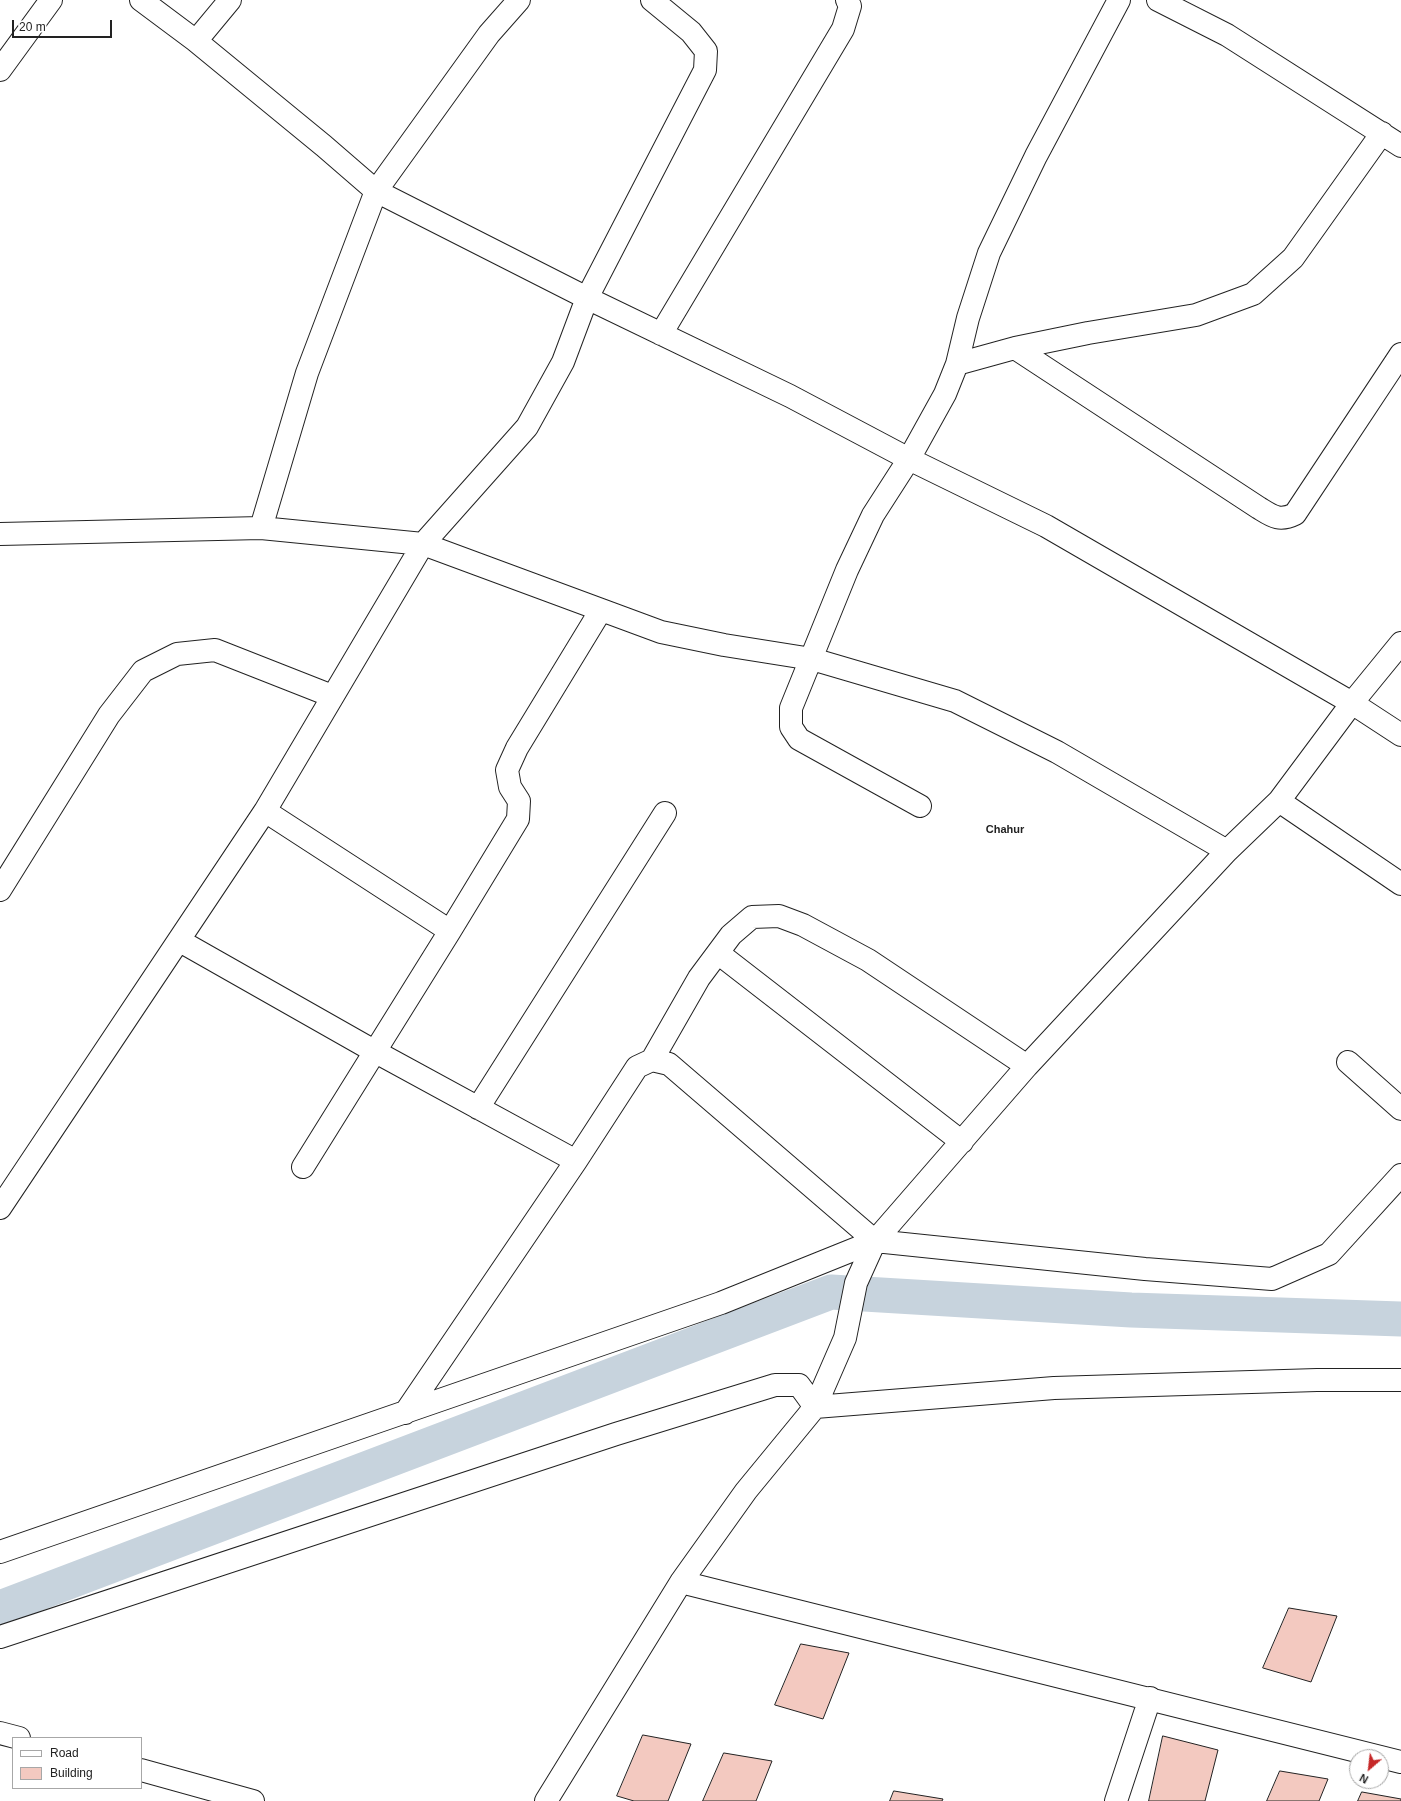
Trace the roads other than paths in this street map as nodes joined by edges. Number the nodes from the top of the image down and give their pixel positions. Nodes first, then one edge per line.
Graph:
1 (51, 0) edge
2 (141, 0) edge
3 (230, 0) edge
4 (519, 0) edge
5 (652, 0) edge
6 (847, 0) edge
7 (1119, 0) edge
8 (1158, 0) edge
9 (196, 41) junction
10 (0, 70) edge
11 (1382, 134) junction
12 (1401, 146) edge
13 (376, 191) junction
14 (587, 298) junction
15 (661, 334) junction
16 (1015, 348) junction
17 (1401, 354) edge
18 (958, 364) junction
19 (909, 459) junction
20 (261, 528) junction
21 (0, 534) edge
22 (423, 544) junction
23 (601, 610) junction
24 (1401, 643) edge
25 (812, 659) junction
26 (332, 696) junction
27 (1352, 703) junction
28 (1401, 735) edge
29 (1278, 801) junction
30 (920, 806) dead end
31 (265, 812) junction
32 (665, 813) dead end
33 (1227, 851) junction
34 (1401, 884) edge
35 (0, 890) edge
36 (450, 931) junction
37 (180, 941) junction
38 (718, 953) junction
39 (374, 1051) junction
40 (652, 1060) junction
41 (1348, 1062) dead end
42 (1027, 1066) junction
43 (478, 1108) junction
44 (1401, 1109) edge
45 (962, 1142) junction
46 (576, 1162) junction
47 (303, 1167) dead end
48 (1401, 1175) edge
49 (0, 1208) edge
50 (875, 1241) junction
51 (1401, 1380) edge
52 (815, 1407) junction
53 (404, 1413) junction
54 (0, 1552) edge
55 (681, 1582) junction
56 (0, 1637) edge
57 (1150, 1698) junction
58 (0, 1733) edge
59 (15, 1737) edge
60 (1401, 1762) edge
61 (142, 1770) edge
62 (245, 1800) edge
63 (546, 1801) edge
64 (1116, 1801) edge

1 - 10 street
2 - 9 street
3 - 9 street
4 - 13 street
5 - 14 street
6 - 15 street
7 - 18 street
8 - 11 street
9 - 13 street
11 - 12 street
11 - 16 street
13 - 14 street
13 - 20 street
14 - 15 street
14 - 22 street
15 - 19 street
16 - 17 street
16 - 18 street
18 - 19 street
19 - 25 street
19 - 27 street
20 - 21 street
20 - 22 street
22 - 23 street
22 - 26 street
23 - 25 street
23 - 36 street
24 - 27 street
25 - 30 street
25 - 33 street
26 - 31 street
26 - 35 street
27 - 28 street
27 - 29 street
29 - 33 street
29 - 34 street
31 - 36 street
31 - 37 street
32 - 43 street
33 - 42 street
36 - 39 street
37 - 39 street
37 - 49 street
38 - 40 street
38 - 42 street
38 - 45 street
39 - 43 street
39 - 47 street
40 - 46 street
40 - 50 street
41 - 44 street
42 - 45 street
43 - 46 street
45 - 50 street
46 - 53 street
48 - 50 street
50 - 52 street
50 - 53 street
51 - 52 street
52 - 55 street
52 - 56 street
53 - 54 street
55 - 57 street
55 - 63 street
57 - 60 street
57 - 64 street
58 - 59 street
61 - 62 street

